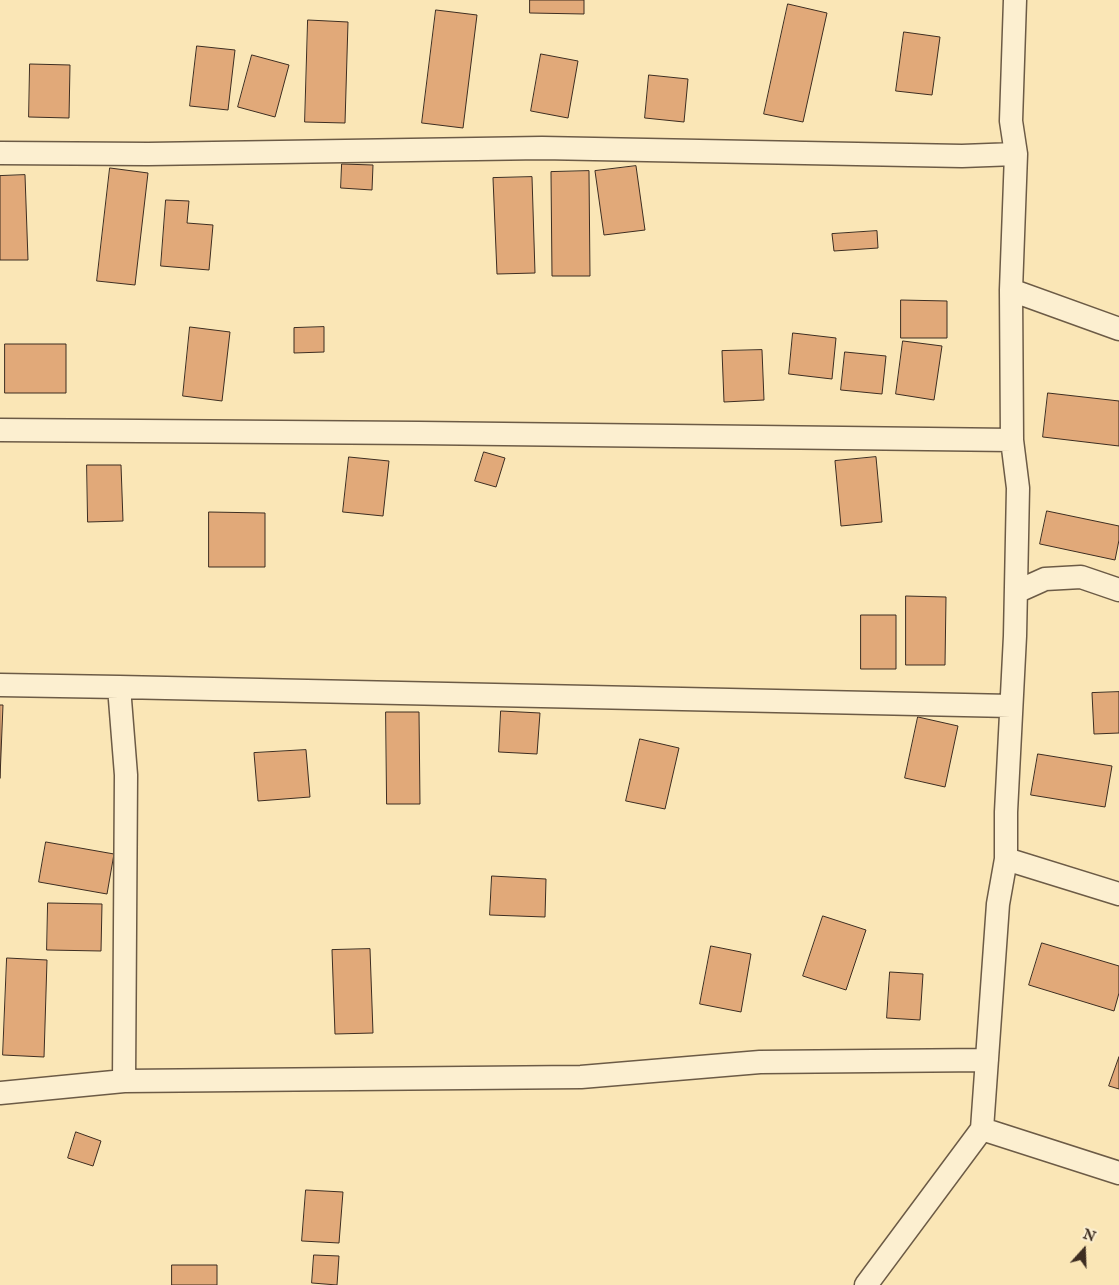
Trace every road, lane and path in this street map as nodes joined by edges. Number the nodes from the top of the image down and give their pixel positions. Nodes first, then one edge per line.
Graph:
1 (1016, 0) edge
2 (0, 153) edge
3 (1016, 154) junction
4 (1011, 290) junction
5 (1119, 329) edge
6 (0, 430) edge
7 (1012, 440) junction
8 (1119, 590) edge
9 (1016, 592) junction
10 (0, 685) edge
11 (119, 687) junction
12 (1012, 706) junction
13 (1006, 859) junction
14 (1119, 894) edge
15 (987, 1060) junction
16 (124, 1081) junction
17 (0, 1094) edge
18 (982, 1129) junction
19 (1119, 1173) edge
20 (866, 1285) edge

1 - 3 street
2 - 3 street
3 - 4 street
4 - 5 street
4 - 7 street
6 - 7 street
7 - 9 street
8 - 9 street
9 - 12 street
10 - 11 street
11 - 12 street
11 - 16 street
12 - 13 street
13 - 14 street
13 - 15 street
15 - 16 street
15 - 18 street
16 - 17 street
18 - 19 street
18 - 20 street

